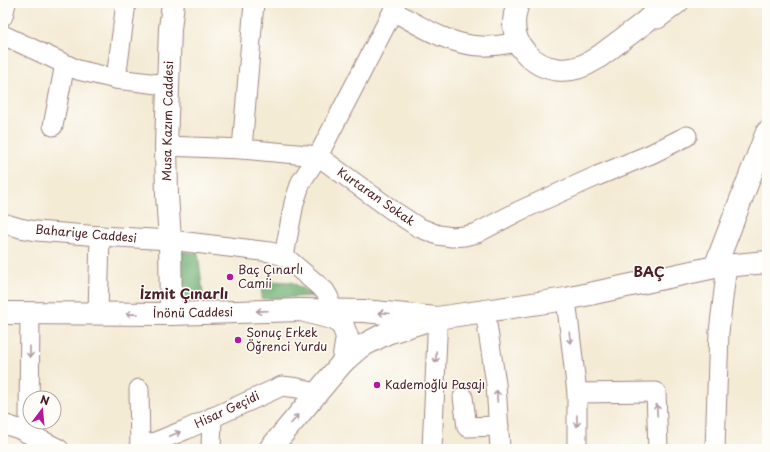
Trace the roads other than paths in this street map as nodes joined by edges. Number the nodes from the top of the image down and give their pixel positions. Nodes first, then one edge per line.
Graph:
1 (6, 3) edge
2 (126, 3) edge
3 (173, 3) edge
4 (254, 3) edge
5 (518, 3) edge
6 (679, 3) edge
7 (395, 7) edge
8 (655, 11) edge
9 (3, 16) edge
10 (3, 35) edge
11 (518, 42) junction
12 (64, 70) junction
13 (116, 84) junction
14 (167, 86) junction
15 (53, 126) dead end
16 (767, 132) edge
17 (687, 136) dead end
18 (166, 146) junction
19 (242, 149) junction
20 (318, 156) junction
21 (3, 223) edge
22 (100, 236) junction
23 (170, 240) junction
24 (284, 256) junction
25 (767, 262) edge
26 (721, 266) junction
27 (566, 299) junction
28 (301, 310) junction
29 (329, 310) junction
30 (485, 311) junction
31 (3, 313) edge
32 (30, 313) junction
33 (98, 314) junction
34 (171, 314) junction
35 (436, 318) junction
36 (719, 330) junction
37 (343, 362) junction
38 (139, 389) dead end
39 (577, 393) junction
40 (317, 394) junction
41 (463, 397) dead end
42 (212, 417) junction
43 (3, 424) edge
44 (499, 426) junction
45 (33, 435) junction
46 (59, 449) edge
47 (139, 449) edge
48 (211, 449) edge
49 (270, 449) edge
50 (432, 449) edge
51 (500, 449) edge
52 (577, 449) edge
53 (658, 449) edge
54 (708, 449) edge
55 (715, 449) edge

1 - 9 street
2 - 13 street
3 - 14 main road, Musa Kazım Caddesi
4 - 19 street
5 - 11 main road
6 - 8 street
7 - 11 street
7 - 20 street
8 - 11 main road
10 - 12 street
12 - 13 street
12 - 15 street
13 - 14 street
14 - 18 main road, Musa Kazım Caddesi
16 - 26 main road
17 - 20 street, Kurtaran Sokak
18 - 19 street
18 - 23 main road, Musa Kazım Caddesi
19 - 20 street
20 - 24 street
21 - 22 street, Bahariye Caddesi
22 - 23 street, Bahariye Caddesi
22 - 33 street
23 - 24 street, Bahariye Caddesi
23 - 34 main road, Musa Kazım Caddesi
24 - 29 street
25 - 26 main road
26 - 27 main road
26 - 36 street
27 - 30 main road
27 -> 39 street
28 - 29 main road
28 -> 34 main road, İnönü Caddesi
28 - 37 main road, İnönü Caddesi
35 -> 29 main road
30 - 35 main road
44 -> 30 street
31 - 32 main road, İnönü Caddesi
32 - 33 main road, İnönü Caddesi
32 -> 45 street
34 -> 33 main road, İnönü Caddesi
35 - 37 main road
35 -> 50 street
36 - 54 street
36 - 55 street
37 - 40 main road
38 - 47 street
39 -> 52 street
53 -> 39 street
40 - 42 street, Hisar Geçidi
49 -> 40 main road
41 - 44 street
47 -> 42 street, Hisar Geçidi
42 - 48 street
43 - 45 street
44 - 51 street
45 - 46 street

